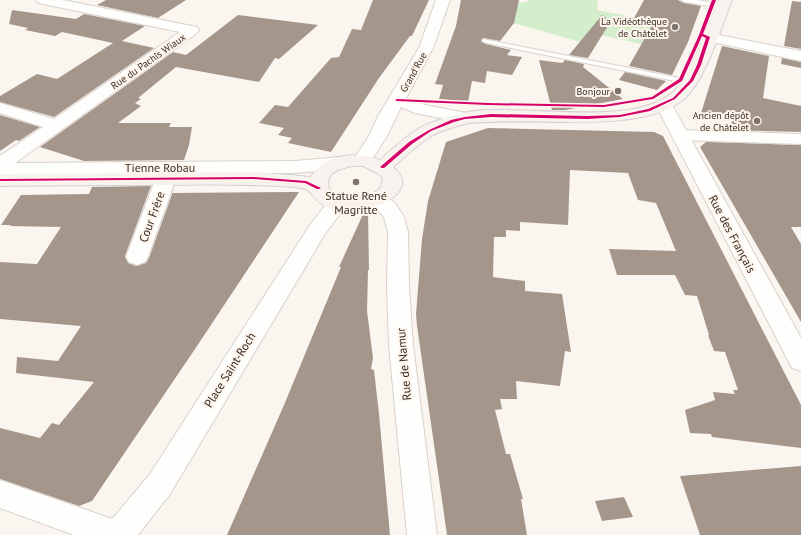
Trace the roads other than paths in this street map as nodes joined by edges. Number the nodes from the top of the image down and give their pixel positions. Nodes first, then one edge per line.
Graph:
1 (43, 0) edge
2 (443, 0) edge
3 (684, 0) edge
4 (723, 3) edge
5 (708, 37) junction
6 (486, 40) dead end
7 (801, 56) edge
8 (690, 82) junction
9 (397, 100) junction
10 (664, 105) junction
11 (0, 108) edge
12 (465, 118) junction
13 (57, 126) junction
14 (680, 135) junction
15 (801, 139) edge
16 (362, 160) junction
17 (340, 163) junction
18 (0, 164) edge
19 (382, 167) junction
20 (0, 168) edge
21 (166, 178) junction
22 (0, 180) edge
23 (328, 195) junction
24 (378, 200) junction
25 (137, 257) dead end
26 (801, 362) edge
27 (0, 494) edge
28 (118, 535) edge
29 (422, 535) edge

1 - 13 street, Rue du Pachîs Wiaux
2 - 9 street, Grand'Rue
3 - 4 lane
4 - 5 main road
5 - 7 street
5 - 8 main road
6 - 8 lane
8 - 10 main road
9 - 12 street
9 - 16 street, Grand'Rue
10 - 12 main road
10 - 14 street, Rue des Français
11 - 13 street
12 - 19 main road
13 - 18 street, Rue du Pachîs Wiaux
14 - 15 street
14 - 26 street, Rue des Français
16 - 17 main road
16 - 19 main road
17 - 20 street, Tienne Robau
17 - 23 main road
19 - 24 main road
21 - 22 main road, Tienne Robau
21 - 23 main road, Tienne Robau
21 - 25 street, Cour Frère
23 - 24 main road
23 - 28 street, Place Saint-Roch
24 - 29 street, Rue de Namur
27 - 28 street

